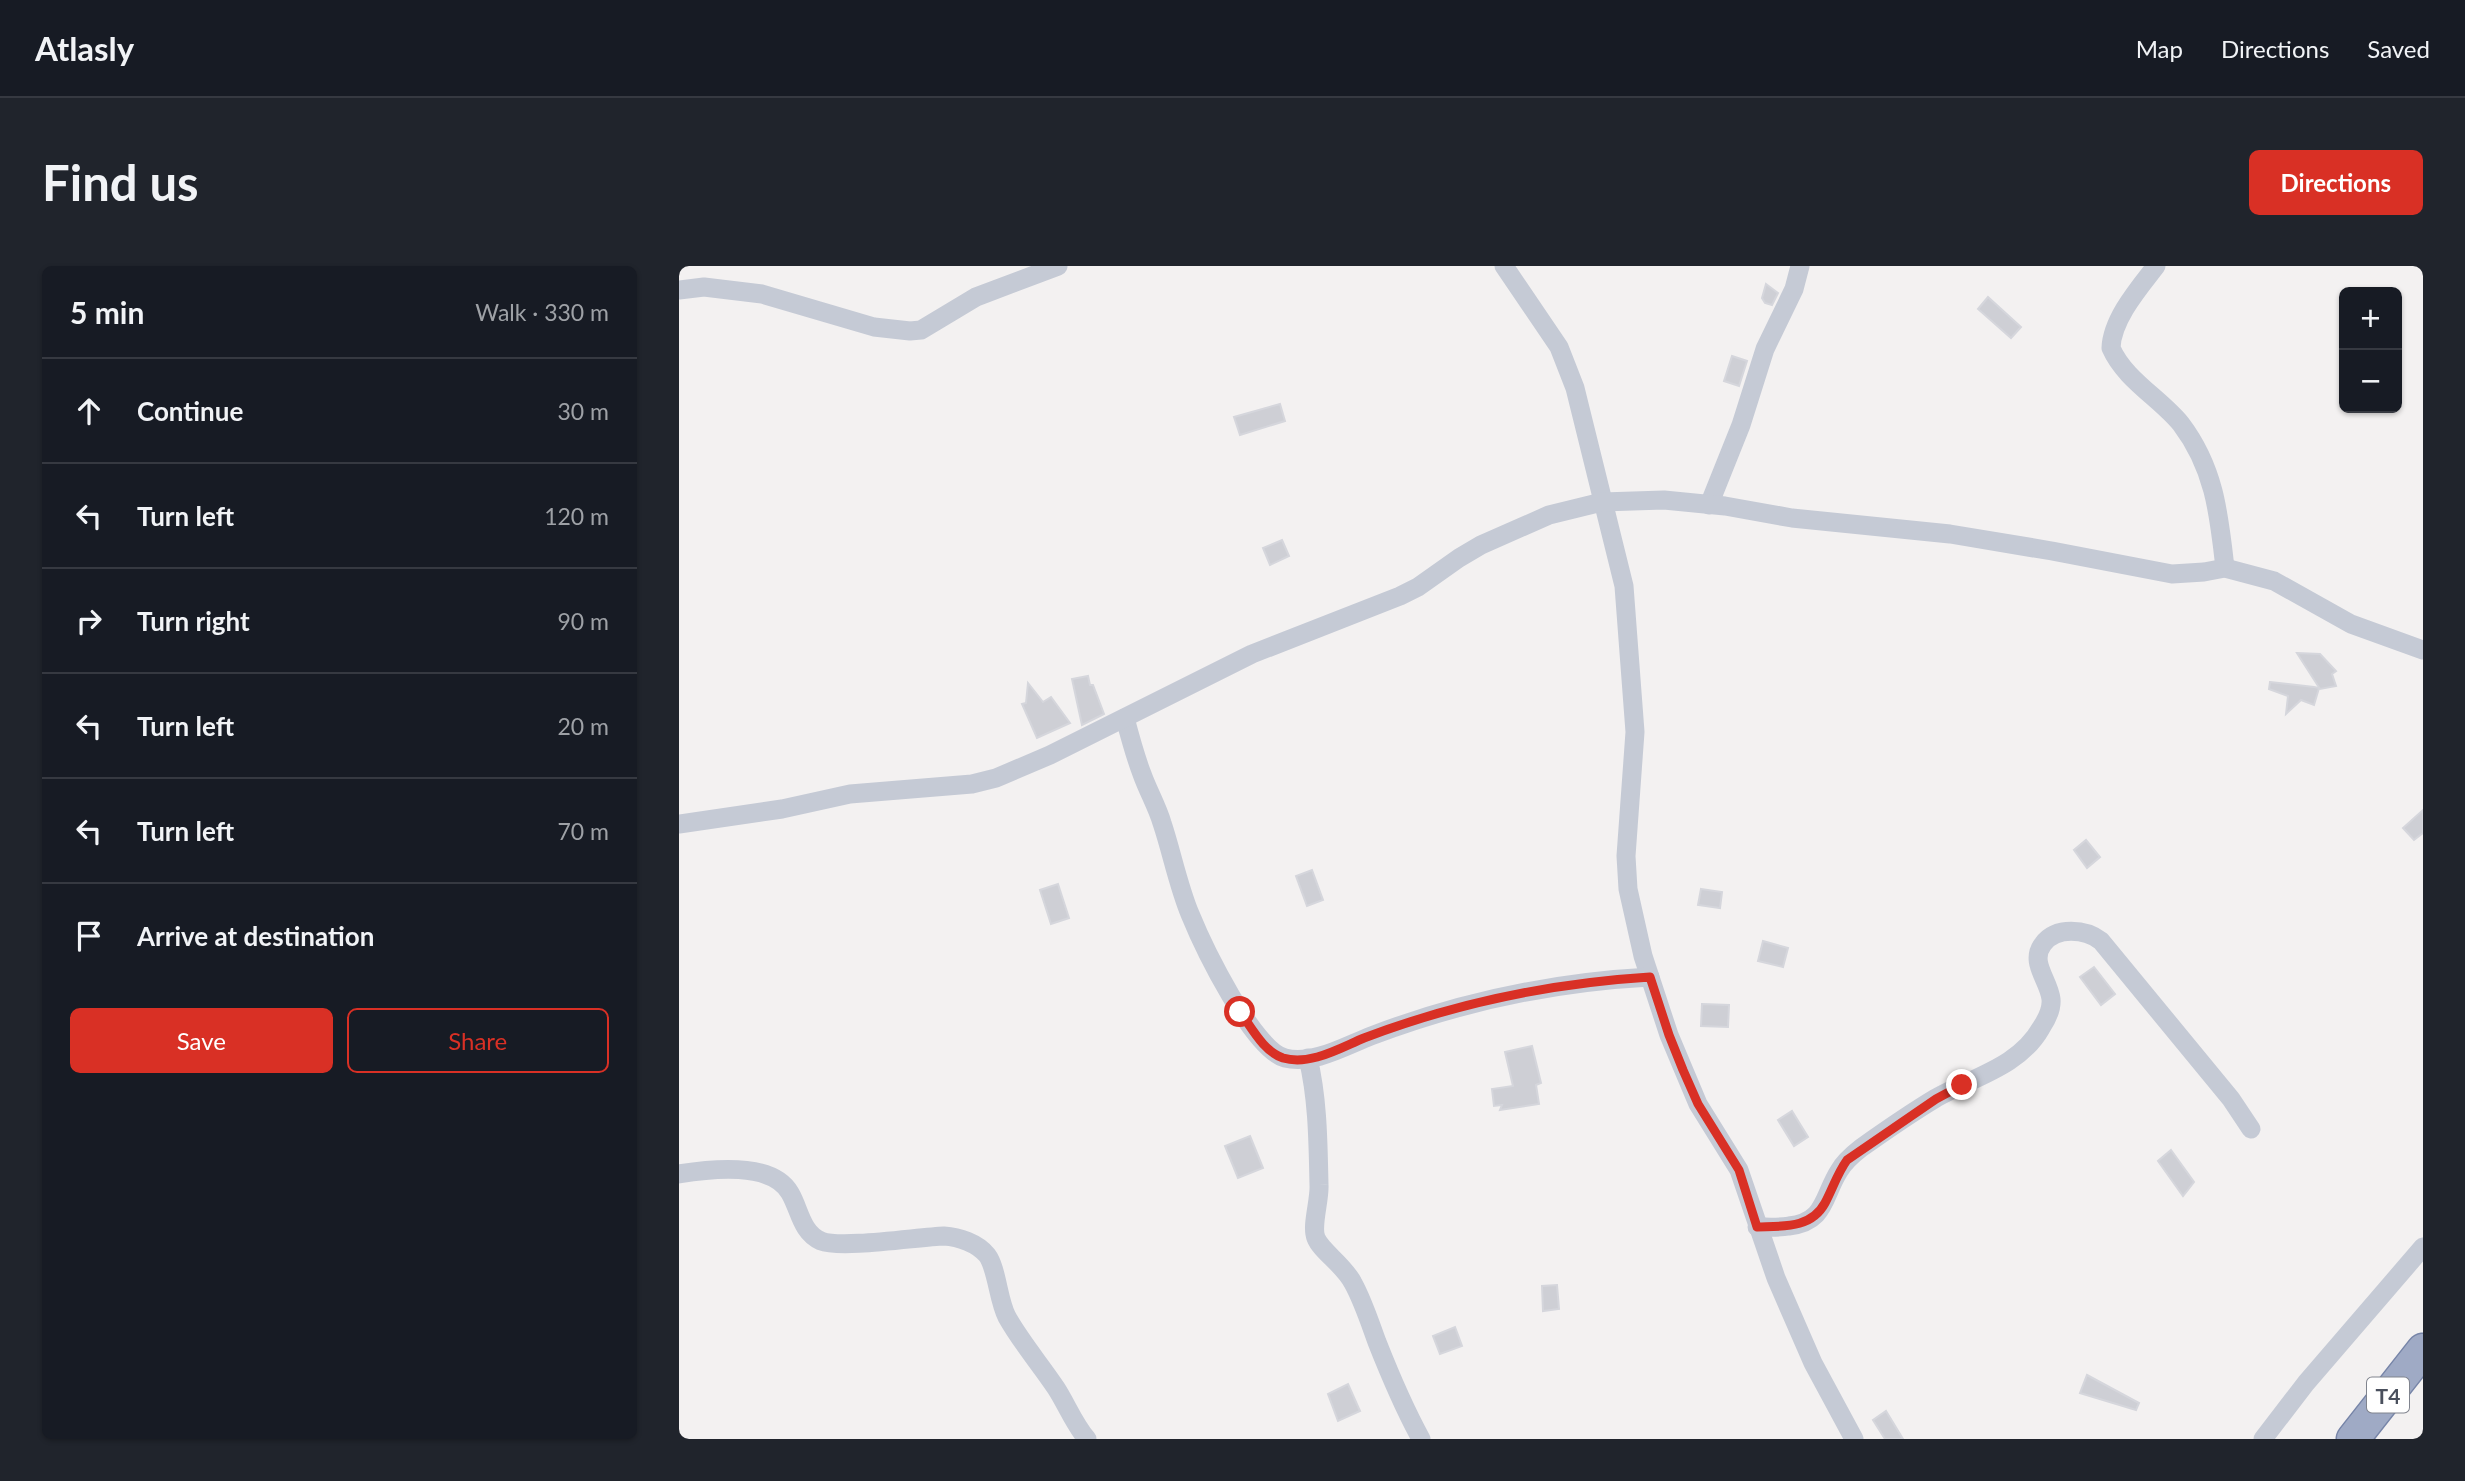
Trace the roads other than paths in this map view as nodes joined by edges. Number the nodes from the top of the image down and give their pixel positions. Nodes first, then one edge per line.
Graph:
1 (1058, 266) edge
2 (1504, 266) edge
3 (1800, 266) edge
4 (2156, 266) edge
5 (679, 290) edge
6 (1602, 502) junction
7 (1709, 505) junction
8 (2225, 568) junction
9 (2423, 650) edge
10 (1125, 718) junction
11 (679, 824) edge
12 (1650, 977) junction
13 (1308, 1058) junction
14 (2251, 1129) dead end
15 (679, 1174) edge
16 (1757, 1227) junction
17 (2423, 1247) edge
18 (2423, 1350) edge
19 (1087, 1439) edge
20 (1421, 1439) edge
21 (1854, 1439) edge
22 (2263, 1439) edge
23 (2353, 1439) edge

1 - 5 street
2 - 6 street
3 - 7 street
4 - 8 street
6 - 7 street
6 - 10 street
6 - 12 street
7 - 8 street
8 - 9 street
10 - 11 street
10 - 13 street
12 - 13 street
12 - 16 street
13 - 20 street
14 - 16 street
15 - 19 street
16 - 21 street
17 - 22 street
18 - 23 highway, T4

